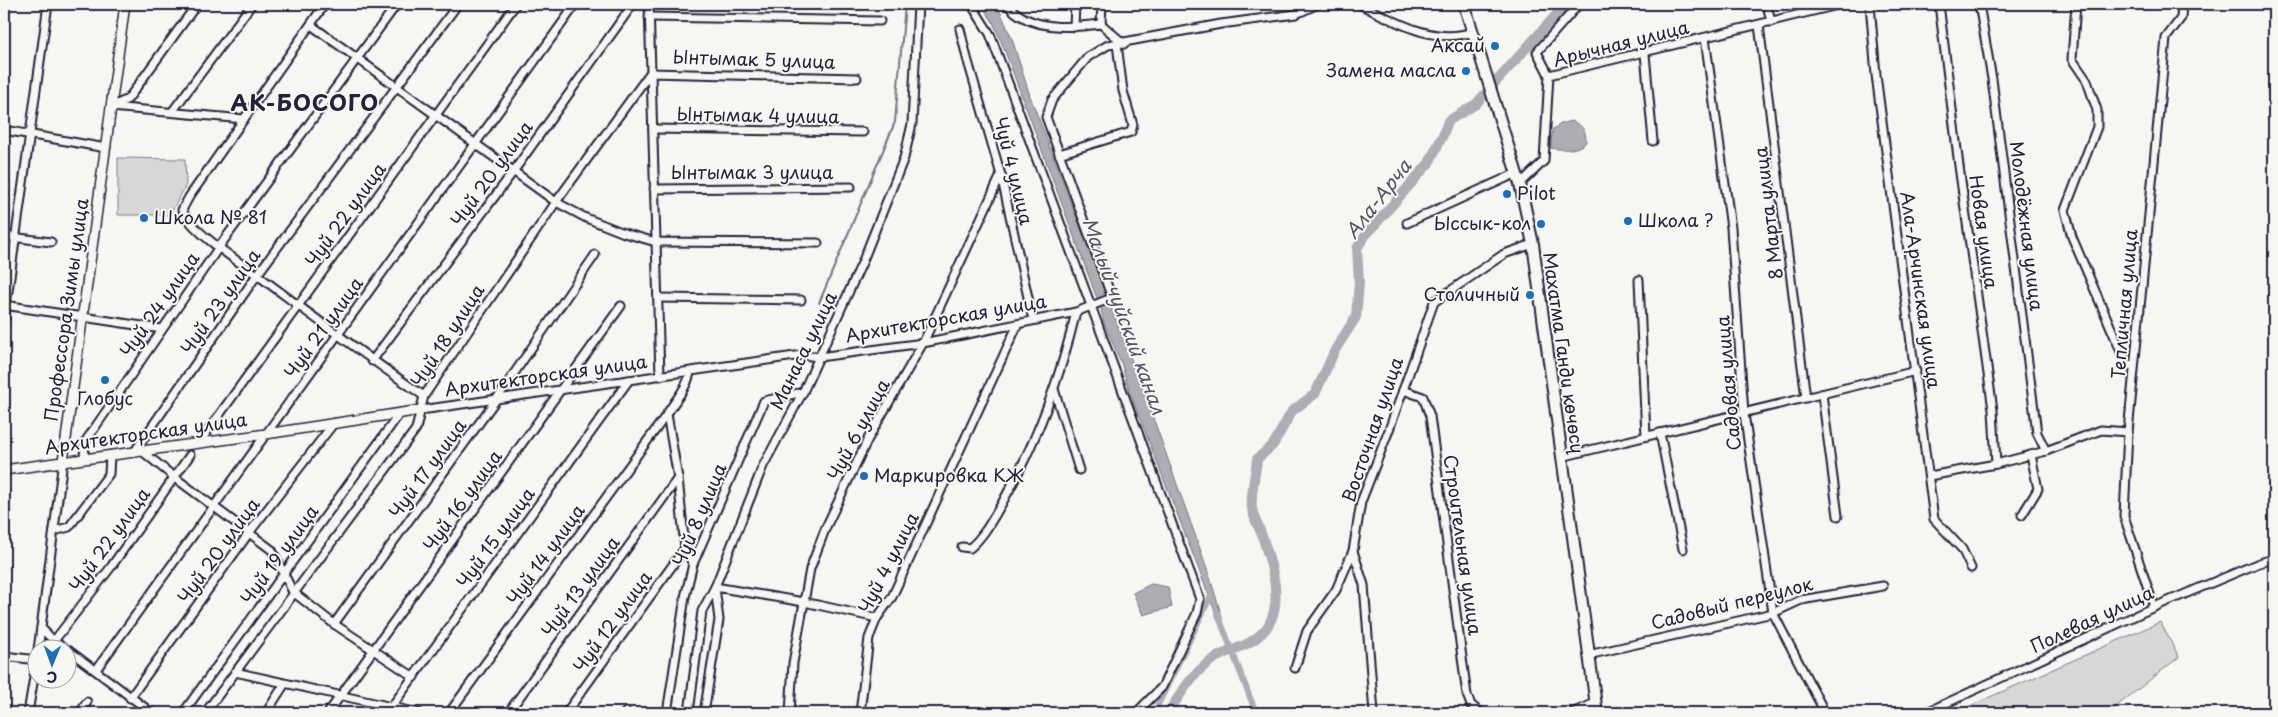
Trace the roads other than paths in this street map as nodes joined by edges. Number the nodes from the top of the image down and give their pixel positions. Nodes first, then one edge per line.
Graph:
1 (48, 4) edge
2 (125, 4) edge
3 (197, 4) edge
4 (252, 4) edge
5 (325, 4) edge
6 (397, 4) edge
7 (458, 4) edge
8 (516, 4) edge
9 (576, 4) edge
10 (633, 4) edge
11 (649, 4) edge
12 (918, 4) edge
13 (971, 4) edge
14 (1007, 4) edge
15 (1020, 4) edge
16 (1076, 4) edge
17 (1102, 4) edge
18 (1318, 4) edge
19 (1359, 4) edge
20 (1464, 4) edge
21 (1579, 4) edge
22 (1767, 4) edge
23 (1842, 4) edge
24 (1870, 4) edge
25 (1939, 4) edge
26 (1979, 4) edge
27 (2076, 4) edge
28 (2182, 4) edge
29 (1017, 13) junction
30 (649, 18) junction
31 (880, 21) dead end
32 (1771, 22) junction
33 (1101, 24) junction
34 (311, 25) junction
35 (1759, 25) junction
36 (1074, 27) junction
37 (960, 30) dead end
38 (1473, 32) junction
39 (1705, 38) junction
40 (1120, 44) junction
41 (1645, 54) junction
42 (358, 60) junction
43 (650, 73) junction
44 (1549, 76) junction
45 (857, 78) dead end
46 (396, 87) junction
47 (111, 108) junction
48 (172, 112) junction
49 (436, 116) junction
50 (244, 118) junction
51 (653, 129) junction
52 (4, 130) edge
53 (863, 132) dead end
54 (31, 135) junction
55 (1653, 141) dead end
56 (475, 144) junction
57 (106, 148) junction
58 (1059, 154) junction
59 (514, 172) junction
60 (1516, 173) junction
61 (1000, 174) junction
62 (1520, 184) junction
63 (852, 187) dead end
64 (654, 188) junction
65 (556, 202) junction
66 (1407, 223) dead end
67 (4, 236) edge
68 (16, 238) junction
69 (51, 242) dead end
70 (656, 242) junction
71 (818, 243) dead end
72 (1532, 244) junction
73 (219, 247) junction
74 (595, 255) dead end
75 (257, 275) junction
76 (1640, 280) dead end
77 (658, 298) junction
78 (801, 300) dead end
79 (5, 306) edge
80 (298, 306) junction
81 (621, 306) dead end
82 (1091, 307) junction
83 (1076, 312) junction
84 (82, 316) junction
85 (4, 320) edge
86 (1033, 320) junction
87 (1018, 324) junction
88 (162, 329) junction
89 (337, 334) junction
90 (922, 343) junction
91 (819, 357) junction
92 (372, 361) junction
93 (2134, 368) junction
94 (1916, 371) junction
95 (690, 372) junction
96 (660, 376) junction
97 (629, 380) junction
98 (1054, 388) junction
99 (563, 389) junction
100 (1403, 390) junction
101 (803, 392) junction
102 (1822, 394) junction
103 (424, 396) junction
104 (498, 398) junction
105 (1806, 398) junction
106 (420, 410) junction
107 (400, 413) junction
108 (1744, 413) junction
109 (667, 414) junction
110 (334, 423) junction
111 (2128, 432) junction
112 (1660, 433) junction
113 (266, 434) junction
114 (1646, 436) junction
115 (199, 443) junction
116 (139, 451) junction
117 (2046, 451) junction
118 (110, 455) junction
119 (190, 455) dead end
120 (2031, 455) junction
121 (1561, 457) junction
122 (84, 458) junction
123 (63, 461) junction
124 (1996, 464) junction
125 (4, 470) edge
126 (1079, 470) dead end
127 (1929, 476) junction
128 (174, 477) junction
129 (678, 478) junction
130 (213, 507) junction
131 (2022, 515) dead end
132 (1838, 516) dead end
133 (54, 531) junction
134 (249, 534) junction
135 (962, 547) dead end
136 (685, 548) junction
137 (1683, 549) dead end
138 (1353, 551) junction
139 (2274, 559) edge
140 (692, 564) junction
141 (1972, 568) dead end
142 (283, 576) junction
143 (1883, 586) dead end
144 (715, 587) junction
145 (293, 592) junction
146 (804, 602) junction
147 (2154, 607) junction
148 (1773, 613) junction
149 (877, 618) junction
150 (334, 624) junction
151 (42, 628) junction
152 (40, 640) edge
153 (52, 640) edge
154 (56, 640) edge
155 (375, 650) junction
156 (1588, 654) junction
157 (28, 655) edge
158 (4, 656) edge
159 (78, 658) edge
160 (1295, 668) dead end
161 (96, 670) junction
162 (234, 672) junction
163 (414, 677) junction
164 (284, 685) junction
165 (32, 690) edge
166 (341, 695) junction
167 (130, 698) junction
168 (87, 702) dead end
169 (1596, 708) edge
170 (389, 711) edge
171 (1138, 711) dead end
172 (148, 712) edge
173 (28, 713) edge
174 (80, 713) edge
175 (183, 713) edge
176 (205, 713) edge
177 (266, 713) edge
178 (328, 713) edge
179 (419, 713) edge
180 (449, 713) edge
181 (508, 713) edge
182 (566, 713) edge
183 (667, 713) edge
184 (688, 713) edge
185 (704, 713) edge
186 (790, 713) edge
187 (860, 713) edge
188 (1374, 713) edge
189 (1481, 713) edge
190 (1572, 713) edge
191 (1823, 713) edge
192 (1925, 713) edge

1 - 54 street
2 - 47 street, Профессора Зимы улица
3 - 47 street
4 - 48 street
5 - 34 street
6 - 42 street, Чуй 24 улица
7 - 46 street, Чуй 23 улица
8 - 49 street, Чуй 22 улица
9 - 56 street, Чуй 21 улица
10 - 59 street, Чуй 20 улица
11 - 30 street
12 - 91 street, Манаса улица
13 - 82 street
14 - 29 street
15 - 29 street
16 - 36 street
17 - 33 street
18 - 40 street
19 - 38 street
20 - 38 main road, Махатма Ганди көчөсү
21 - 44 street
22 - 32 street
23 - 32 street, Арычная улица
24 - 94 street, Ала-Арчинская улица
25 - 124 street, Новая улица
26 - 117 street, Молодёжная улица
27 - 93 street
28 - 93 street, Тепличная улица
29 - 36 street
30 - 31 street
30 - 43 street
32 - 35 street, Арычная улица
33 - 36 street
33 - 40 street
34 - 42 street
34 - 50 street
35 - 39 street, Арычная улица
35 - 105 street, 8 Марта улица
37 - 61 street, Чуй 4 улица
38 - 60 main road, Махатма Ганди көчөсү
39 - 41 street, Арычная улица
39 - 108 street, Садовая улица
40 - 58 street
40 - 58 street
41 - 44 street, Арычная улица
41 - 55 street
42 - 46 street
42 - 73 street, Чуй 24 улица
43 - 45 street, Ынтымак 5 улица
43 - 51 street
43 - 65 street, Чуй 18 улица
44 - 62 street, Арычная улица
46 - 49 street
46 - 75 street, Чуй 23 улица
47 - 48 street
47 - 57 street, Профессора Зимы улица
48 - 50 street
49 - 56 street
49 - 80 street, Чуй 22 улица
50 - 73 street
51 - 53 street, Ынтымак 4 улица
51 - 64 street
52 - 54 street
54 - 57 street
54 - 68 street
56 - 59 street
56 - 89 street, Чуй 21 улица
57 - 84 street, Профессора Зимы улица
58 - 82 street, Архитекторская улица
59 - 65 street
59 - 92 street, Чуй 20 улица
60 - 62 main road, Махатма Ганди көчөсү
60 - 66 street
61 - 86 street, Чуй 4 улица
61 - 90 street, Чуй 6 улица
62 - 72 main road, Махатма Ганди көчөсү
63 - 64 street, Ынтымак 3 улица
64 - 70 street
65 - 70 street
65 - 103 street, Чуй 18 улица
67 - 68 street
68 - 69 street
68 - 79 street
70 - 71 street
70 - 77 street
72 - 100 street, Восточная улица
72 - 121 main road, Махатма Ганди көчөсү
73 - 75 street
73 - 88 street, Чуй 24 улица
74 - 104 street, Чуй 17 улица
75 - 80 street
75 - 116 street, Чуй 23 улица
76 - 114 street
77 - 78 street
77 - 96 street
79 - 84 street
79 - 85 street
80 - 89 street
80 - 115 street, Чуй 22 улица
81 - 99 street, Чуй 16 улица
82 - 83 street, Архитекторская улица
82 - 171 street
83 - 86 street, Архитекторская улица
83 - 98 street
84 - 88 street
84 - 123 street, Профессора Зимы улица
86 - 87 street, Архитекторская улица
87 - 90 street, Архитекторская улица
87 - 149 street, Чуй 4 улица
88 - 122 street, Чуй 24 улица
89 - 92 street
89 - 113 street, Чуй 21 улица
90 - 91 street, Архитекторская улица
90 - 146 street, Чуй 6 улица
91 - 95 street, Архитекторская улица
91 - 101 street, Манаса улица
92 - 103 street
93 - 111 street, Тепличная улица
94 - 102 street
94 - 127 street, Ала-Арчинская улица
95 - 96 street, Архитекторская улица
95 - 109 street, Чуй 14 улица
96 - 97 street, Архитекторская улица
97 - 99 street, Архитекторская улица
97 - 163 street, Чуй 15 улица
98 - 126 street
98 - 135 street
99 - 104 street, Архитекторская улица
99 - 155 street, Чуй 16 улица
100 - 138 street, Восточная улица
100 - 189 street, Строительная улица
101 - 140 street, Чуй 8 улица
101 - 144 street, Манаса улица
102 - 105 street
102 - 132 street
103 - 106 street, Чуй 18 улица
104 - 106 street, Архитекторская улица
104 - 150 street, Чуй 17 улица
105 - 108 street
106 - 107 street, Архитекторская улица
106 - 145 street, Чуй 18 улица
107 - 110 street, Архитекторская улица
107 - 142 street, Чуй 19 улица
108 - 112 street
108 - 148 street, Садовая улица
109 - 129 street
109 - 180 street, Чуй 14 улица
110 - 113 street, Архитекторская улица
110 - 134 street, Чуй 20 улица
111 - 117 street
111 - 147 street, Тепличная улица
112 - 114 street
112 - 137 street
113 - 115 street, Архитекторская улица
113 - 130 street, Чуй 21 улица
114 - 121 street
115 - 116 street, Архитекторская улица
116 - 118 street, Архитекторская улица
116 - 128 street
117 - 120 street
118 - 122 street, Архитекторская улица
118 - 133 street
119 - 128 street, Чуй 22 улица
120 - 124 street
120 - 131 street
121 - 156 main road, Махатма Ганди көчөсү
122 - 123 street, Архитекторская улица
123 - 125 street, Архитекторская улица
123 - 133 street, Профессора Зимы улица
124 - 127 street
127 - 141 street, Ала-Арчинская улица
128 - 130 street
128 - 154 street, Чуй 22 улица
129 - 136 street
129 - 181 street, Чуй 13 улица
130 - 134 street
130 - 161 street, Чуй 21 улица
133 - 151 street, Профессора Зимы улица
134 - 142 street
134 - 167 street, Чуй 20 улица
136 - 140 street
136 - 182 street, Чуй 12 улица
138 - 160 street
138 - 188 street, Восточная улица
139 - 147 street, Полевая улица
140 - 183 street, Чуй 8 улица
142 - 145 street
142 - 175 street, Чуй 19 улица
143 - 148 street, Садовый переулок
144 - 146 street
144 - 184 street, Манаса улица
144 - 185 street, Манаса улица
145 - 150 street
145 - 162 street, Чуй 18 улица
146 - 149 street
146 - 186 street, Чуй 6 улица
147 - 192 street, Полевая улица
148 - 156 street, Садовый переулок
148 - 191 street, Садовая улица
149 - 187 street, Чуй 4 улица
150 - 155 street
151 - 152 street, Профессора Зимы улица
151 - 153 street
155 - 163 street
155 - 166 street, Чуй 16 улица
156 - 169 main road, Махатма Ганди көчөсү
157 - 158 street
159 - 161 street
161 - 167 street
162 - 164 street
162 - 176 street, Чуй 18 улица
163 - 170 street, Чуй 15 улица
164 - 166 street
164 - 177 street
165 - 173 street, Профессора Зимы улица
166 - 170 street
166 - 178 street, Чуй 16 улица
167 - 172 street
168 - 174 street
169 - 190 street
170 - 179 street

